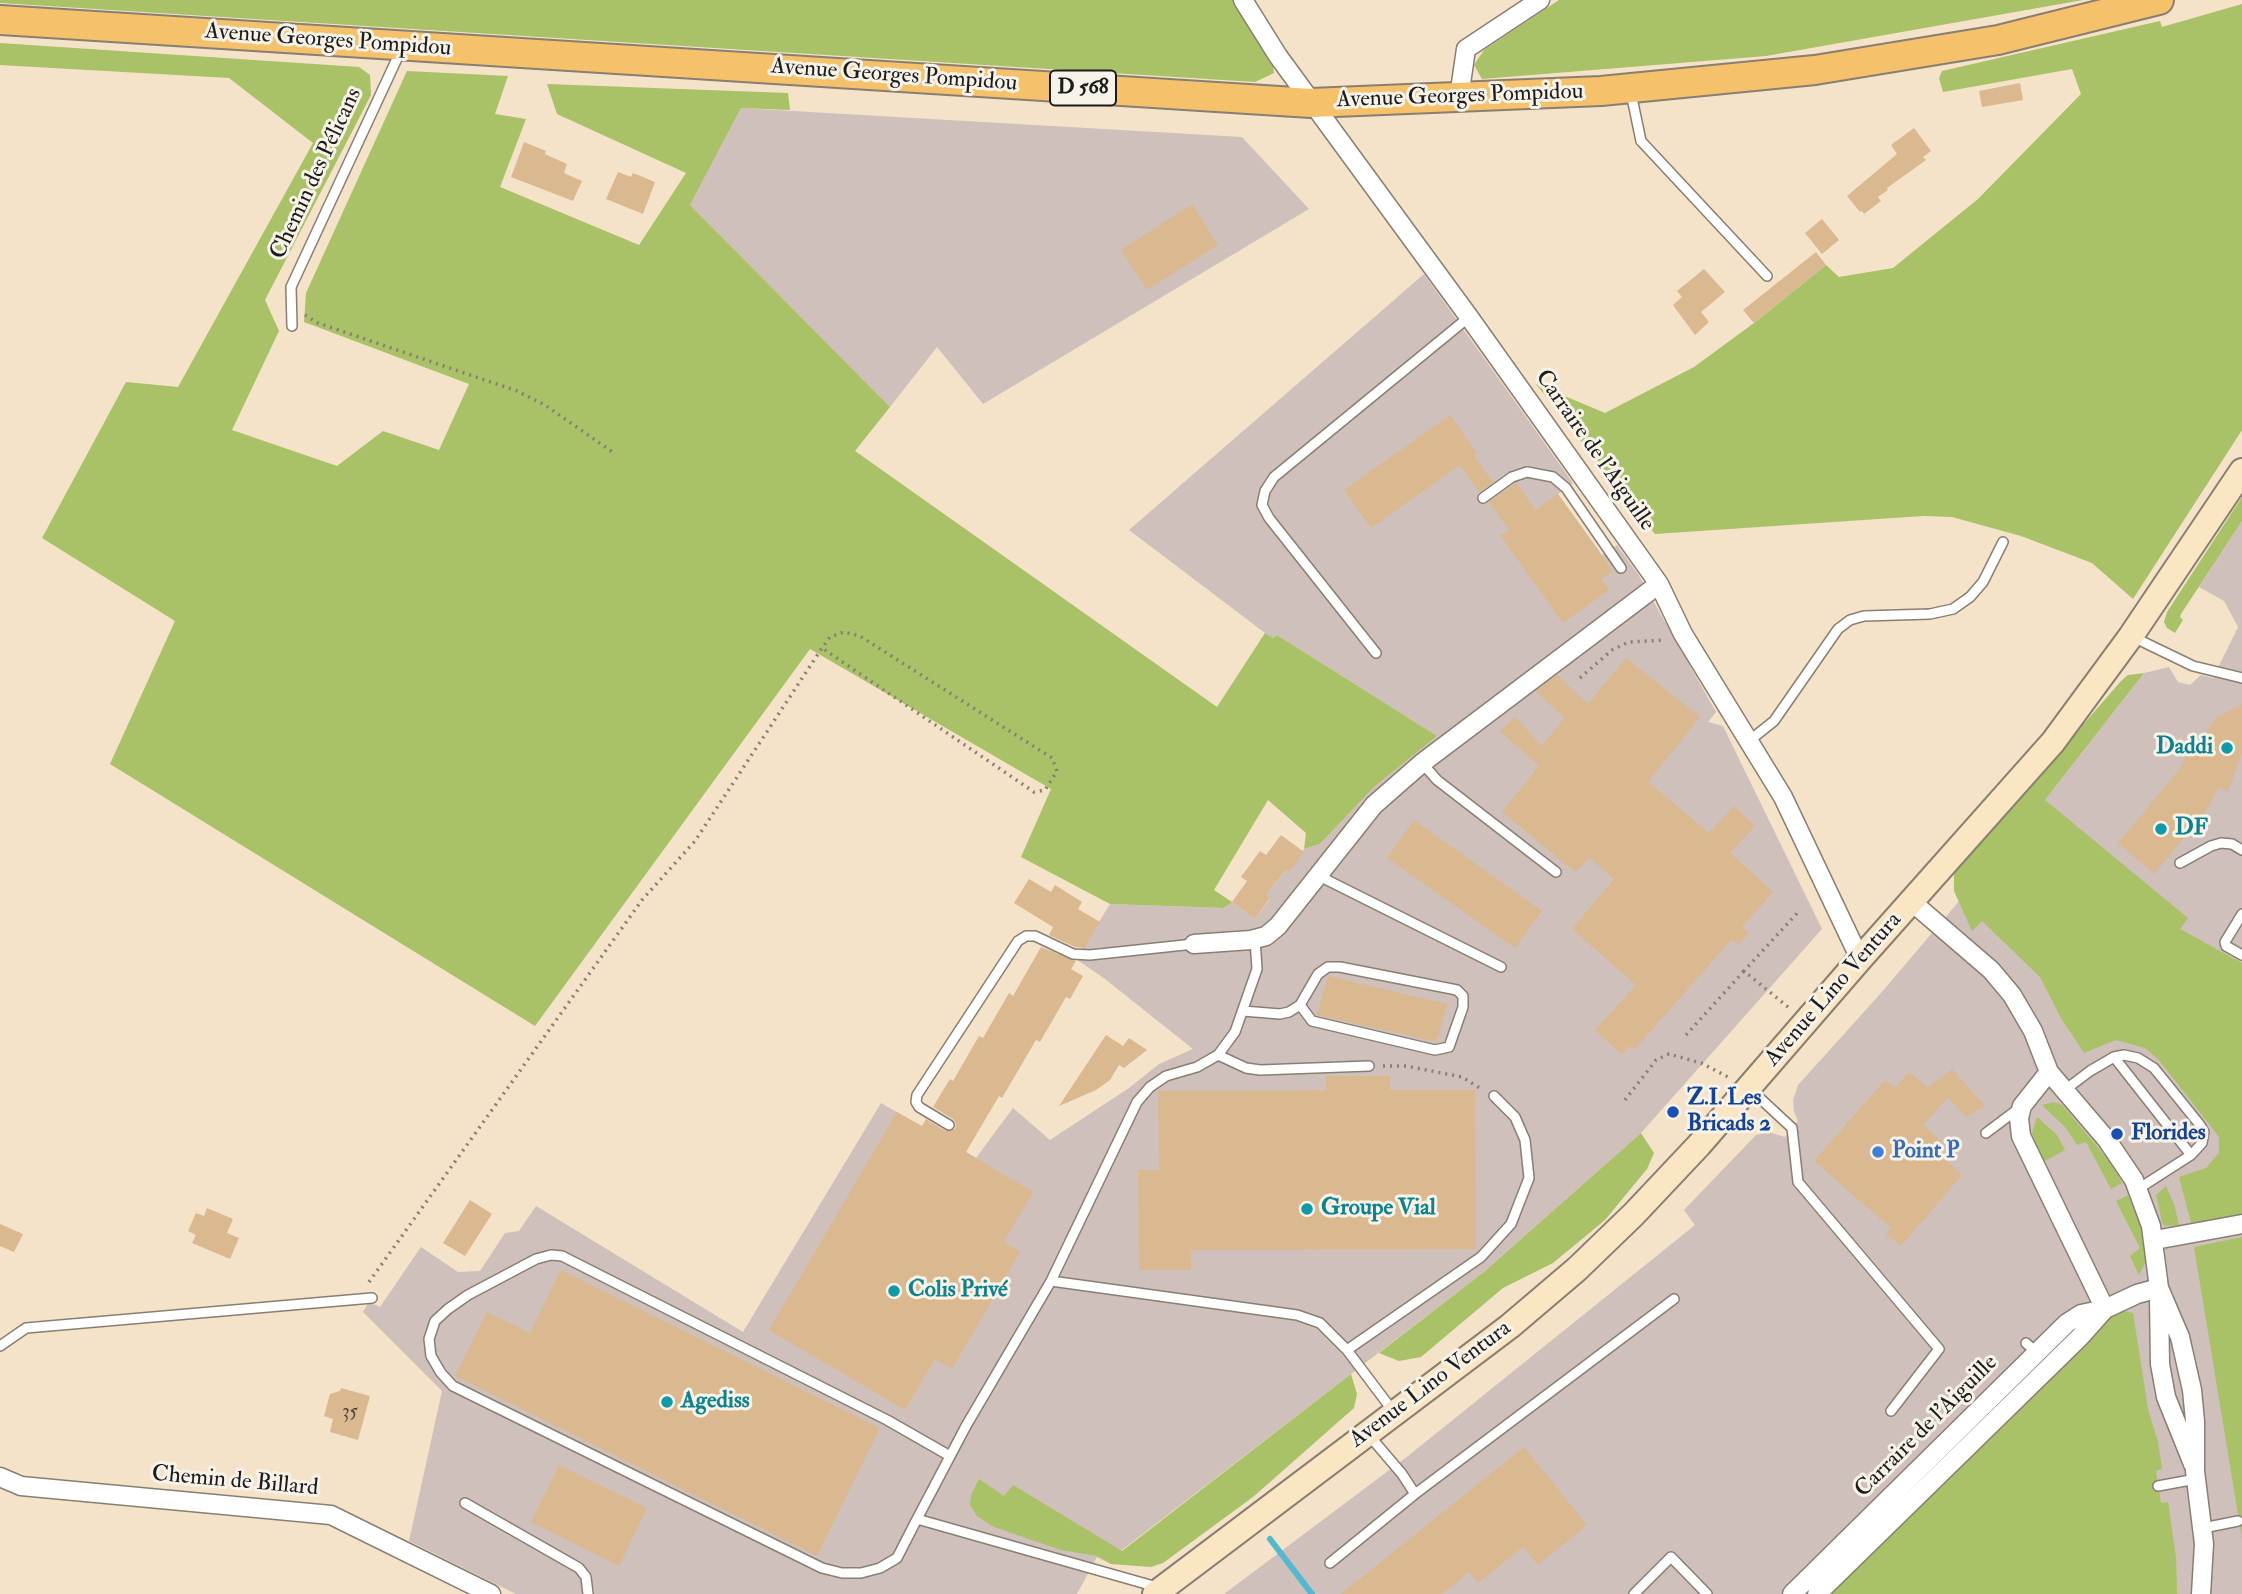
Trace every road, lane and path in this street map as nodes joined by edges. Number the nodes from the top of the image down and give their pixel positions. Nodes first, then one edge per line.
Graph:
1 (1243, 0) edge
2 (1540, 0) edge
3 (2159, 0) edge
4 (0, 20) edge
5 (403, 46) junction
6 (1630, 88) junction
7 (1460, 97) junction
8 (1311, 103) junction
9 (1767, 276) dead end
10 (292, 306) junction
11 (1469, 317) junction
12 (292, 326) dead end
13 (614, 453) dead end
14 (2242, 471) edge
15 (1483, 498) dead end
16 (1607, 512) junction
17 (1590, 523) junction
18 (2003, 542) dead end
19 (1621, 568) dead end
20 (1659, 584) junction
21 (1683, 634) junction
22 (2131, 636) junction
23 (822, 648) junction
24 (1377, 653) dead end
25 (1580, 678) dead end
26 (2242, 678) edge
27 (1749, 741) junction
28 (1422, 763) junction
29 (2242, 850) edge
30 (2180, 863) dead end
31 (1556, 872) dead end
32 (1317, 875) junction
33 (1912, 902) junction
34 (1801, 910) dead end
35 (2242, 914) edge
36 (1255, 939) junction
37 (1194, 944) joint
38 (2242, 955) edge
39 (1860, 959) junction
40 (1501, 967) dead end
41 (1744, 971) junction
42 (1300, 1004) junction
43 (1243, 1011) junction
44 (1806, 1021) junction
45 (1686, 1035) dead end
46 (1217, 1055) junction
47 (2114, 1057) junction
48 (1369, 1066) joint
49 (2049, 1072) junction
50 (1748, 1088) junction
51 (2065, 1090) junction
52 (1494, 1096) joint
53 (1625, 1100) dead end
54 (2022, 1106) junction
55 (949, 1125) dead end
56 (1986, 1133) dead end
57 (2191, 1155) junction
58 (2138, 1189) junction
59 (2242, 1224) edge
60 (2155, 1240) junction
61 (1051, 1281) junction
62 (2159, 1288) junction
63 (372, 1298) dead end
64 (354, 1299) junction
65 (1674, 1299) dead end
66 (2105, 1309) junction
67 (0, 1346) edge
68 (2031, 1348) junction
69 (1347, 1350) junction
70 (2050, 1366) junction
71 (1891, 1411) dead end
72 (1395, 1413) junction
73 (1367, 1433) junction
74 (950, 1456) junction
75 (2196, 1475) junction
76 (0, 1477) edge
77 (2158, 1486) dead end
78 (1415, 1494) junction
79 (465, 1503) dead end
80 (917, 1519) junction
81 (2238, 1521) dead end
82 (2203, 1528) junction
83 (1853, 1536) junction
84 (1330, 1563) dead end
85 (1159, 1591) edge
86 (491, 1594) edge
87 (588, 1594) edge
88 (1634, 1594) edge
89 (1707, 1594) edge
90 (1792, 1594) edge
91 (1817, 1594) edge
92 (2201, 1594) edge

1 - 8 street, Carraire de l'Aiguille
2 - 7 street
3 - 6 main road, Avenue Georges Pompidou / D 568
4 - 5 main road, Avenue Georges Pompidou / D 568
5 - 8 main road, Avenue Georges Pompidou / D 568
5 - 10 lane, Chemin des Pélicans
6 - 7 main road, Avenue Georges Pompidou / D 568
6 - 9 lane
7 - 8 main road, Avenue Georges Pompidou / D 568
8 - 11 street, Carraire de l'Aiguille
10 - 12 lane, Chemin des Pélicans
10 - 13 path
11 - 16 street, Carraire de l'Aiguille
11 - 24 lane
14 - 22 main road, Avenue Lino Ventura
15 - 17 lane
16 - 17 lane
16 - 20 street, Carraire de l'Aiguille
17 - 19 lane
18 - 27 lane
20 - 21 street, Carraire de l'Aiguille
20 - 28 street
21 - 25 path
21 - 27 street, Carraire de l'Aiguille
22 - 26 lane
22 - 33 main road, Avenue Lino Ventura
23 - 23 path
23 - 64 path
27 - 39 street, Carraire de l'Aiguille
28 - 31 lane
28 - 32 street
29 - 30 lane
32 - 36 street
32 - 40 lane
33 - 39 main road, Avenue Lino Ventura
33 - 49 street
34 - 41 path
35 - 38 lane
36 - 37 street
36 - 43 lane
37 - 55 lane
39 - 44 main road, Avenue Lino Ventura
41 - 44 path
41 - 45 path
42 - 42 lane
42 - 43 lane
43 - 46 lane
44 - 50 main road, Avenue Lino Ventura
46 - 48 lane
46 - 61 lane
47 - 51 lane
47 - 57 lane
47 - 57 lane
48 - 52 path
49 - 51 street
49 - 54 street
50 - 53 path
50 - 71 lane
50 - 72 main road, Avenue Lino Ventura
51 - 58 street
52 - 69 lane
54 - 56 lane
54 - 66 street
57 - 58 lane
58 - 60 street
59 - 60 street
60 - 62 street
61 - 69 lane
61 - 74 lane
62 - 66 street, Carraire de l'Aiguille
62 - 75 street
62 - 75 street
63 - 64 lane
64 - 67 lane
65 - 78 lane
66 - 68 street, Carraire de l'Aiguille
66 - 70 street, Carraire de l'Aiguille
68 - 70 lane
68 - 83 street, Carraire de l'Aiguille
69 - 72 lane
70 - 83 street, Carraire de l'Aiguille
72 - 73 main road, Avenue Lino Ventura
73 - 78 lane
73 - 85 main road, Avenue Lino Ventura
74 - 80 lane
74 - 80 lane
75 - 77 lane
75 - 82 street
76 - 86 street, Chemin de Billard
78 - 84 lane
79 - 87 lane
80 - 85 lane
81 - 82 lane
82 - 92 street
83 - 90 street, Carraire de l'Aiguille
83 - 91 street, Carraire de l'Aiguille
88 - 89 lane

